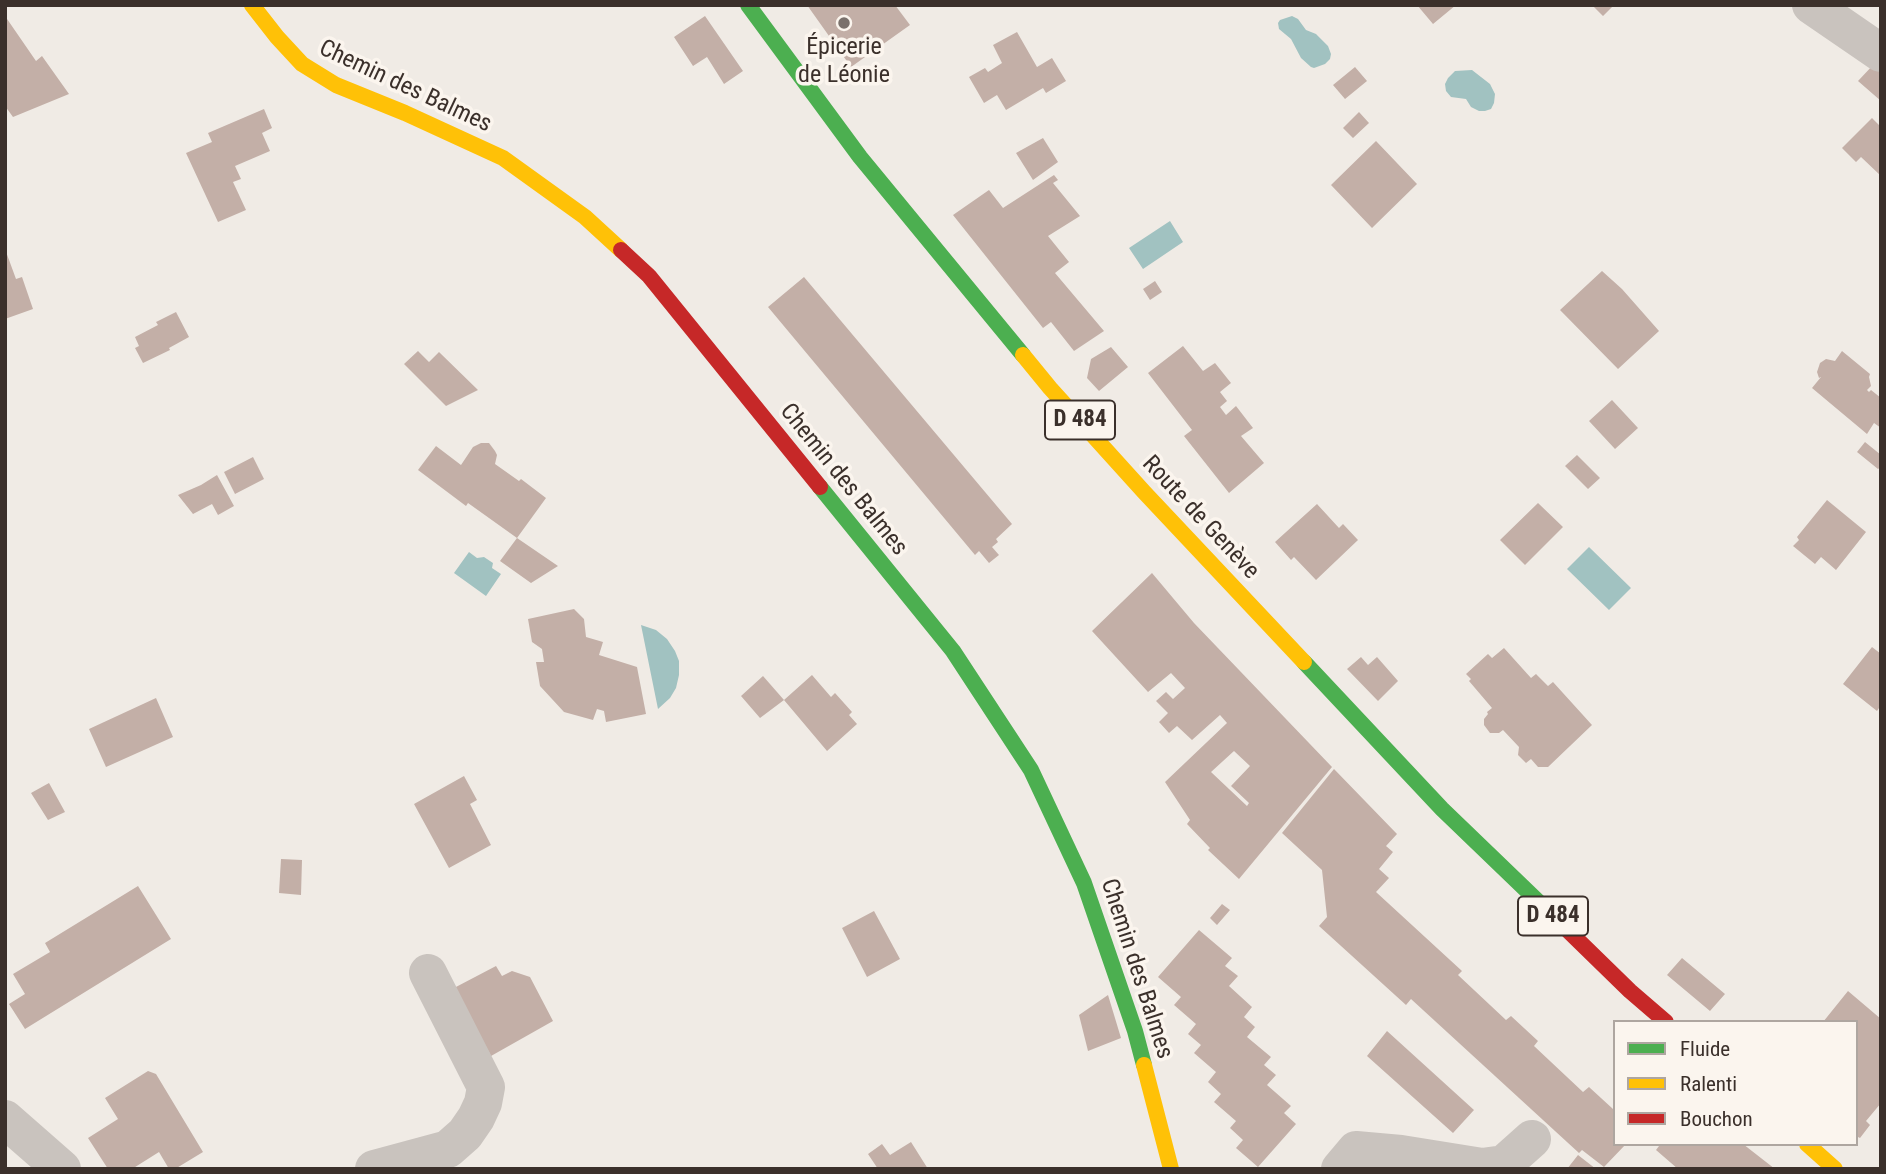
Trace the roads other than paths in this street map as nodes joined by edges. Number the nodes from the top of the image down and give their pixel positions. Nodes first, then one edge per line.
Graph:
1 (252, 5) edge
2 (748, 5) edge
3 (1811, 5) edge
4 (1881, 53) edge
5 (428, 973) dead end
6 (1664, 1020) edge
7 (5, 1119) edge
8 (1532, 1139) dead end
9 (1809, 1146) edge
10 (62, 1169) edge
11 (374, 1169) edge
12 (1171, 1169) edge
13 (1340, 1169) edge
14 (1835, 1169) edge

1 - 12 street, Chemin des Balmes
2 - 6 street, Route de Genève / D 484
3 - 4 street
5 - 11 street
7 - 10 street
8 - 13 street
9 - 14 street

